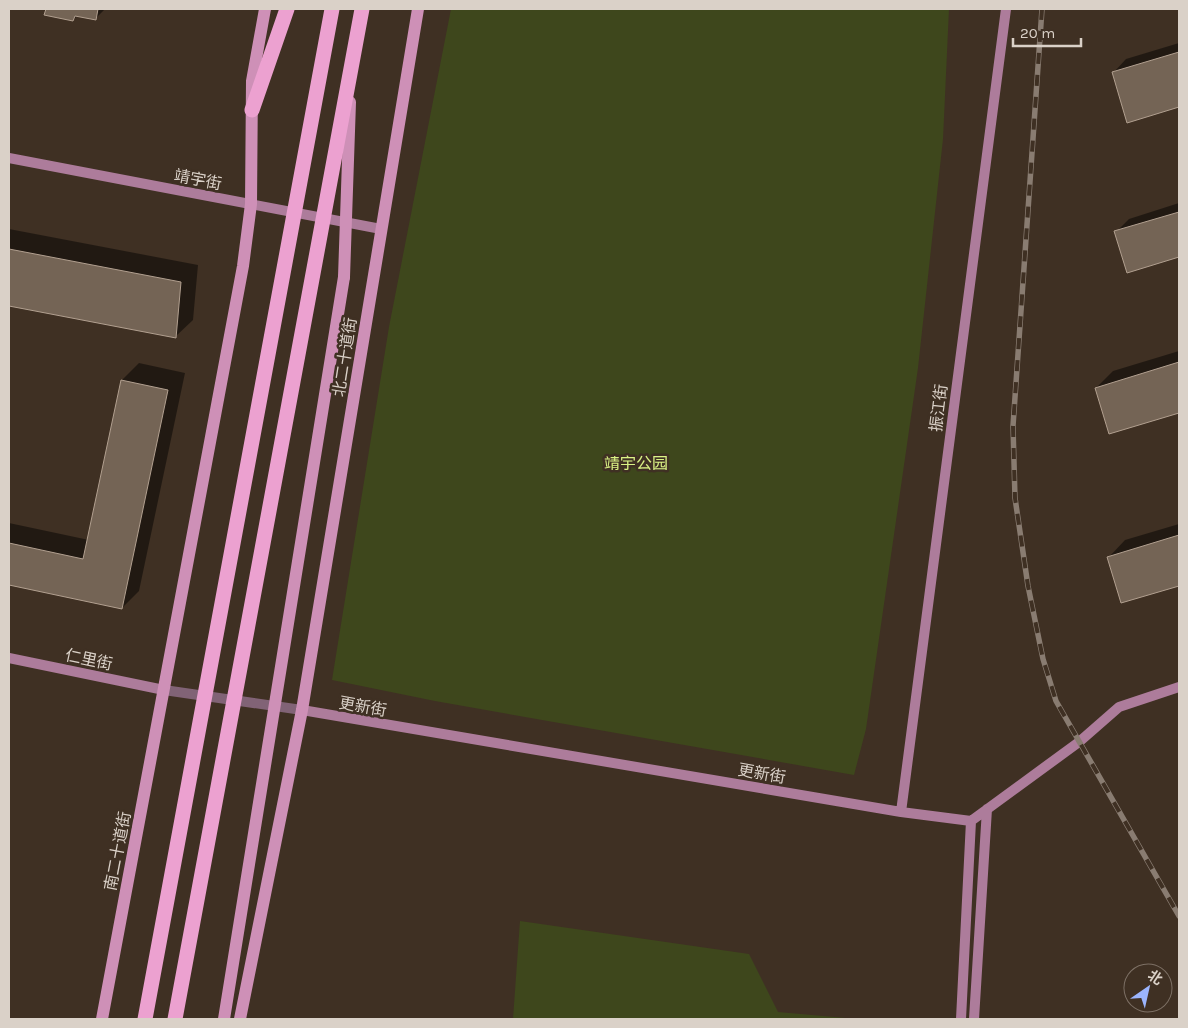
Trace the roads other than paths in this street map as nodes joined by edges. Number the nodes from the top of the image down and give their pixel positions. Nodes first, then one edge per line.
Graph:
1 (265, 9) edge
2 (287, 9) edge
3 (332, 9) edge
4 (362, 9) edge
5 (418, 9) edge
6 (1006, 9) edge
7 (351, 61) junction
8 (252, 110) junction
9 (9, 158) edge
10 (251, 204) junction
11 (381, 229) junction
12 (9, 658) edge
13 (1179, 687) edge
14 (164, 690) junction
15 (275, 706) junction
16 (302, 710) junction
17 (987, 809) junction
18 (901, 812) junction
19 (971, 822) junction
20 (102, 1019) edge
21 (145, 1019) edge
22 (175, 1019) edge
23 (224, 1019) edge
24 (240, 1019) edge
25 (961, 1019) edge
26 (974, 1019) edge

1 - 8 main road
2 - 8 highway
3 - 21 highway, bridge
4 - 7 highway, bridge
5 - 11 main road, 北二十道街
6 - 18 street, 振江街
7 - 15 main road, bridge
7 - 22 highway, bridge
8 - 10 main road
9 - 10 street, 靖宇街
10 - 11 street, 靖宇街
10 - 14 main road
11 - 16 main road, 北二十道街
12 - 14 street, 仁里街
13 - 17 street
14 - 15 street
14 - 20 main road, 南二十道街
15 - 16 street
15 - 23 main road
16 - 18 street, 更新街
16 - 24 main road
17 - 19 street
17 - 26 street
18 - 19 street, 更新街
19 - 25 street

